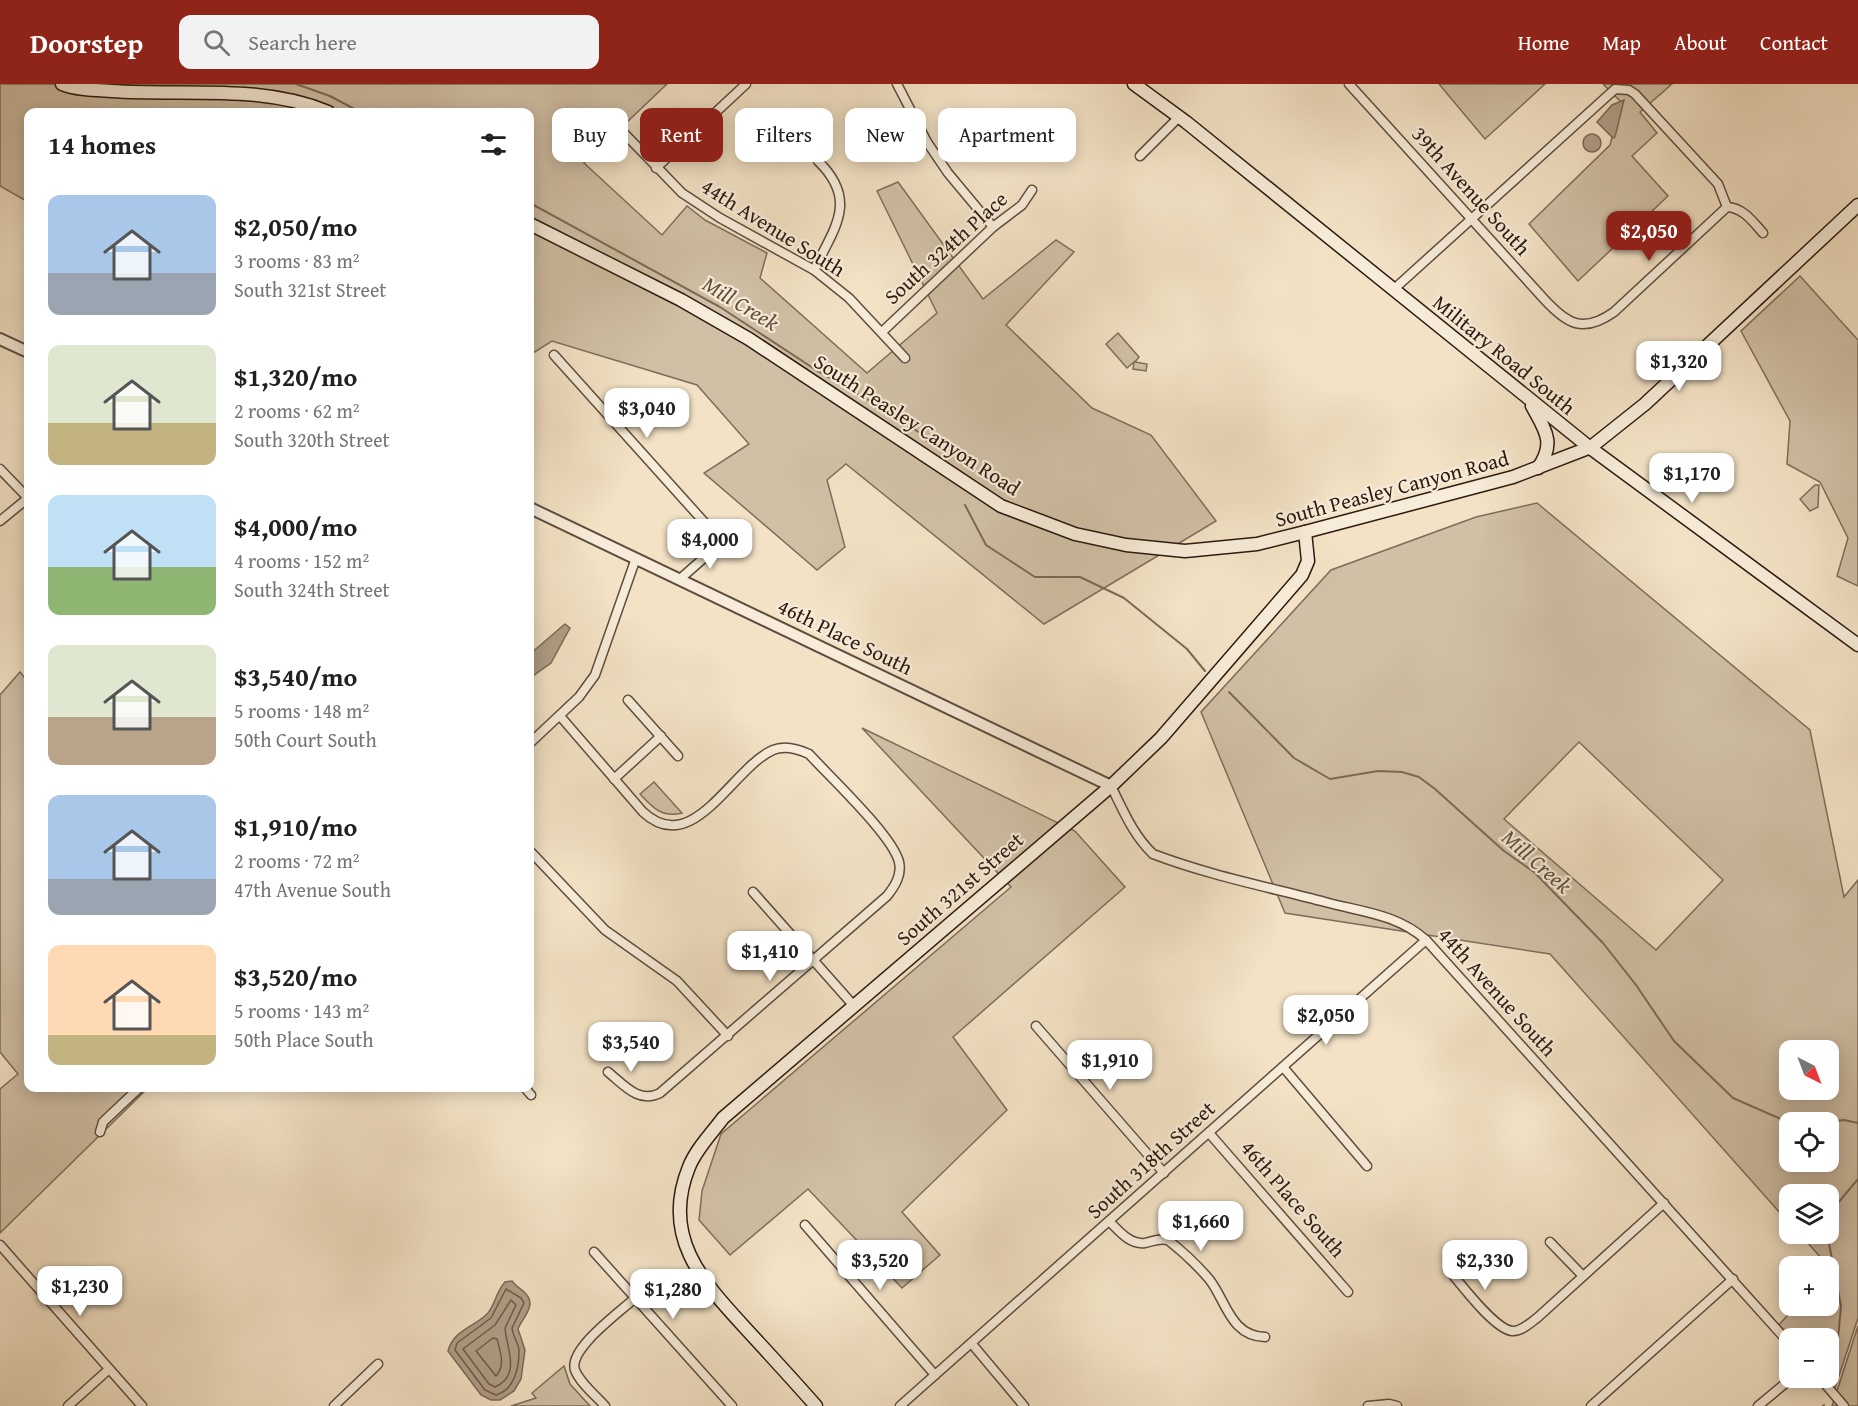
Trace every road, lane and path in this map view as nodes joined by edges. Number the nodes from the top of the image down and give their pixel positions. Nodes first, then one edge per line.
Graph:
1 (62, 84) edge
2 (746, 84) edge
3 (897, 84) edge
4 (1134, 84) edge
5 (1349, 84) edge
6 (315, 108) edge
7 (1179, 117) junction
8 (628, 137) edge
9 (1140, 156) dead end
10 (819, 162) edge
11 (657, 168) junction
12 (1032, 190) dead end
13 (1858, 205) edge
14 (1727, 207) junction
15 (1472, 218) junction
16 (534, 226) edge
17 (993, 227) junction
18 (1763, 233) dead end
19 (813, 270) junction
20 (1394, 290) junction
21 (882, 332) junction
22 (0, 339) edge
23 (24, 350) edge
24 (554, 355) dead end
25 (904, 357) dead end
26 (1529, 399) junction
27 (1589, 447) junction
28 (1538, 468) junction
29 (0, 469) edge
30 (24, 494) edge
31 (24, 501) edge
32 (534, 510) edge
33 (0, 521) edge
34 (1305, 532) junction
35 (636, 558) junction
36 (680, 579) junction
37 (1858, 645) edge
38 (628, 700) dead end
39 (560, 716) junction
40 (661, 736) junction
41 (534, 739) edge
42 (678, 756) dead end
43 (614, 778) junction
44 (1111, 786) junction
45 (534, 855) edge
46 (753, 892) dead end
47 (1426, 940) junction
48 (815, 962) junction
49 (854, 1006) junction
50 (1036, 1026) dead end
51 (728, 1036) junction
52 (1283, 1067) junction
53 (608, 1071) dead end
54 (135, 1092) edge
55 (100, 1132) dead end
56 (1209, 1133) junction
57 (1367, 1166) dead end
58 (1164, 1173) junction
59 (1664, 1203) junction
60 (1109, 1221) junction
61 (805, 1225) dead end
62 (1550, 1242) dead end
63 (0, 1245) edge
64 (594, 1252) dead end
65 (1448, 1269) dead end
66 (1583, 1276) junction
67 (1733, 1279) junction
68 (1348, 1292) dead end
69 (635, 1298) junction
70 (1779, 1331) edge
71 (1265, 1337) dead end
72 (972, 1344) junction
73 (378, 1364) dead end
74 (108, 1370) junction
75 (935, 1374) junction
76 (1780, 1388) edge
77 (1828, 1388) edge
78 (1393, 1405) edge
79 (68, 1406) edge
80 (142, 1406) edge
81 (334, 1406) edge
82 (605, 1406) edge
83 (732, 1406) edge
84 (816, 1406) edge
85 (900, 1406) edge
86 (1024, 1406) edge
87 (1368, 1406) edge
88 (1591, 1406) edge
89 (1758, 1406) edge
90 (1844, 1406) edge

1 - 6 main road
2 - 11 street
3 - 17 street
4 - 7 main road, Military Road South
5 - 15 street, 39th Avenue South
7 - 9 street
7 - 20 main road, Military Road South
8 - 11 street, 44th Avenue South
10 - 19 street
11 - 19 street, 44th Avenue South
12 - 17 street, South 324th Place
13 - 27 main road, South Peasley Canyon Road
14 - 15 street, 39th Avenue South
14 - 15 street
14 - 18 street
15 - 20 street
16 - 34 main road, South Peasley Canyon Road
17 - 21 street, South 324th Place
19 - 21 street, 44th Avenue South
20 - 26 main road, Military Road South
21 - 25 street, 44th Avenue South
22 - 23 street
24 - 36 street
26 - 27 main road, Military Road South
26 - 28 main road
27 - 28 main road, South Peasley Canyon Road
27 - 37 main road, Military Road South
28 - 34 main road, South Peasley Canyon Road
29 - 30 street
31 - 33 street
32 - 35 street, 46th Place South
34 - 44 main road, South 321st Street
35 - 36 street, 46th Place South
35 - 39 street
36 - 44 street, 46th Place South
38 - 40 street
39 - 41 street
39 - 43 street
40 - 42 street
40 - 43 street
43 - 48 street
44 - 47 street, 44th Avenue South
44 - 49 main road, South 321st Street
45 - 51 street
46 - 48 street
47 - 52 street, South 318th Street
47 - 59 street, 44th Avenue South
48 - 49 street
48 - 51 street
49 - 84 main road, South 321st Street
50 - 58 street
51 - 53 street
52 - 56 street, South 318th Street
52 - 57 street
54 - 55 street
56 - 58 street, South 318th Street
56 - 68 street, 46th Place South
58 - 60 street, South 318th Street
59 - 66 street
59 - 67 street, 44th Avenue South
60 - 71 street
60 - 72 street, South 318th Street
61 - 75 street
62 - 66 street
63 - 74 street
64 - 69 street
65 - 66 street
67 - 70 street, 44th Avenue South
67 - 88 street
69 - 82 street
69 - 83 street
72 - 75 street, South 318th Street
72 - 86 street
73 - 81 street
74 - 79 street
74 - 80 street
75 - 85 street, South 318th Street
76 - 89 street
77 - 90 street
78 - 87 street

